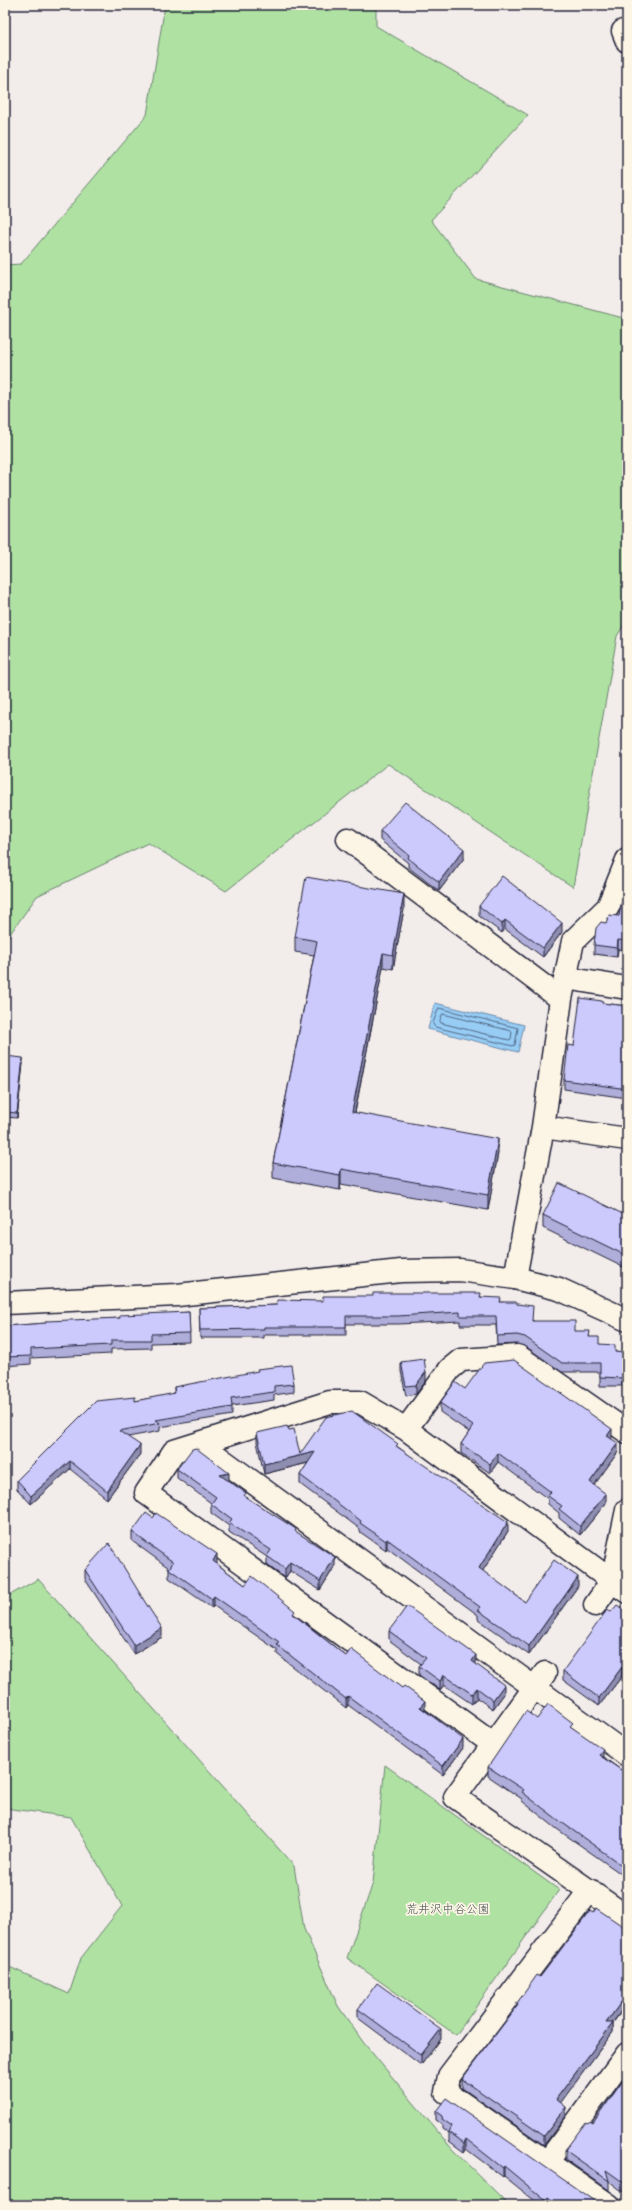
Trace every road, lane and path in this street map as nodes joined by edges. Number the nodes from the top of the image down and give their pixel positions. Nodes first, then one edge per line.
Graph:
1 (348, 839) dead end
2 (627, 860) edge
3 (563, 988) junction
4 (627, 988) edge
5 (543, 1127) junction
6 (627, 1139) edge
7 (515, 1278) junction
8 (5, 1303) edge
9 (627, 1320) edge
10 (406, 1429) junction
11 (627, 1432) edge
12 (199, 1443) junction
13 (627, 1510) edge
14 (619, 1586) edge
15 (594, 1605) dead end
16 (540, 1680) junction
17 (493, 1744) junction
18 (627, 1755) edge
19 (590, 1890) junction
20 (627, 1917) edge
21 (627, 2054) edge
22 (548, 2161) junction
23 (609, 2205) edge

1 - 3 street
2 - 3 street
3 - 4 street
3 - 5 street
5 - 6 street
5 - 7 street
7 - 8 street
7 - 9 street
10 - 11 street
10 - 12 street
10 - 14 street
12 - 16 street
12 - 17 street
13 - 14 street
14 - 15 street
16 - 17 street
16 - 18 street
17 - 19 street
19 - 20 street
19 - 22 street
21 - 22 street
22 - 23 street

